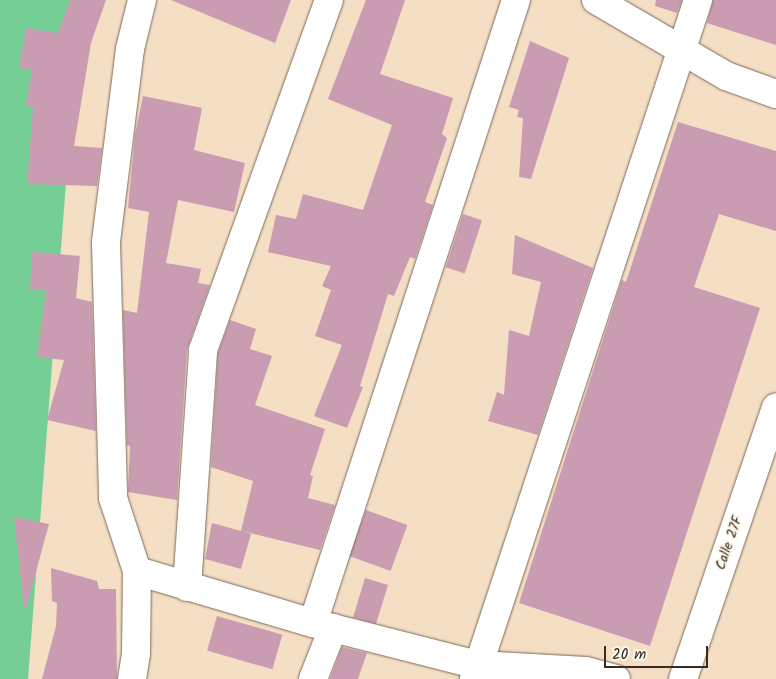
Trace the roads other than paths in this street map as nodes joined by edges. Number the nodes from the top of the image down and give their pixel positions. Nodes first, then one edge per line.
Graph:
1 (142, 0) edge
2 (329, 0) edge
3 (516, 0) edge
4 (596, 0) edge
5 (698, 0) edge
6 (682, 49) junction
7 (776, 94) edge
8 (776, 408) edge
9 (136, 571) junction
10 (187, 586) junction
11 (323, 625) junction
12 (476, 672) edge
13 (132, 679) edge
14 (313, 679) edge
15 (616, 679) edge
16 (683, 679) edge

1 - 9 street
2 - 10 street
3 - 11 street
4 - 6 street
5 - 6 street
6 - 7 street
6 - 12 street
8 - 16 street, Calle 27F
9 - 10 street
9 - 13 street
10 - 11 street
11 - 12 street
11 - 14 street
12 - 15 street

